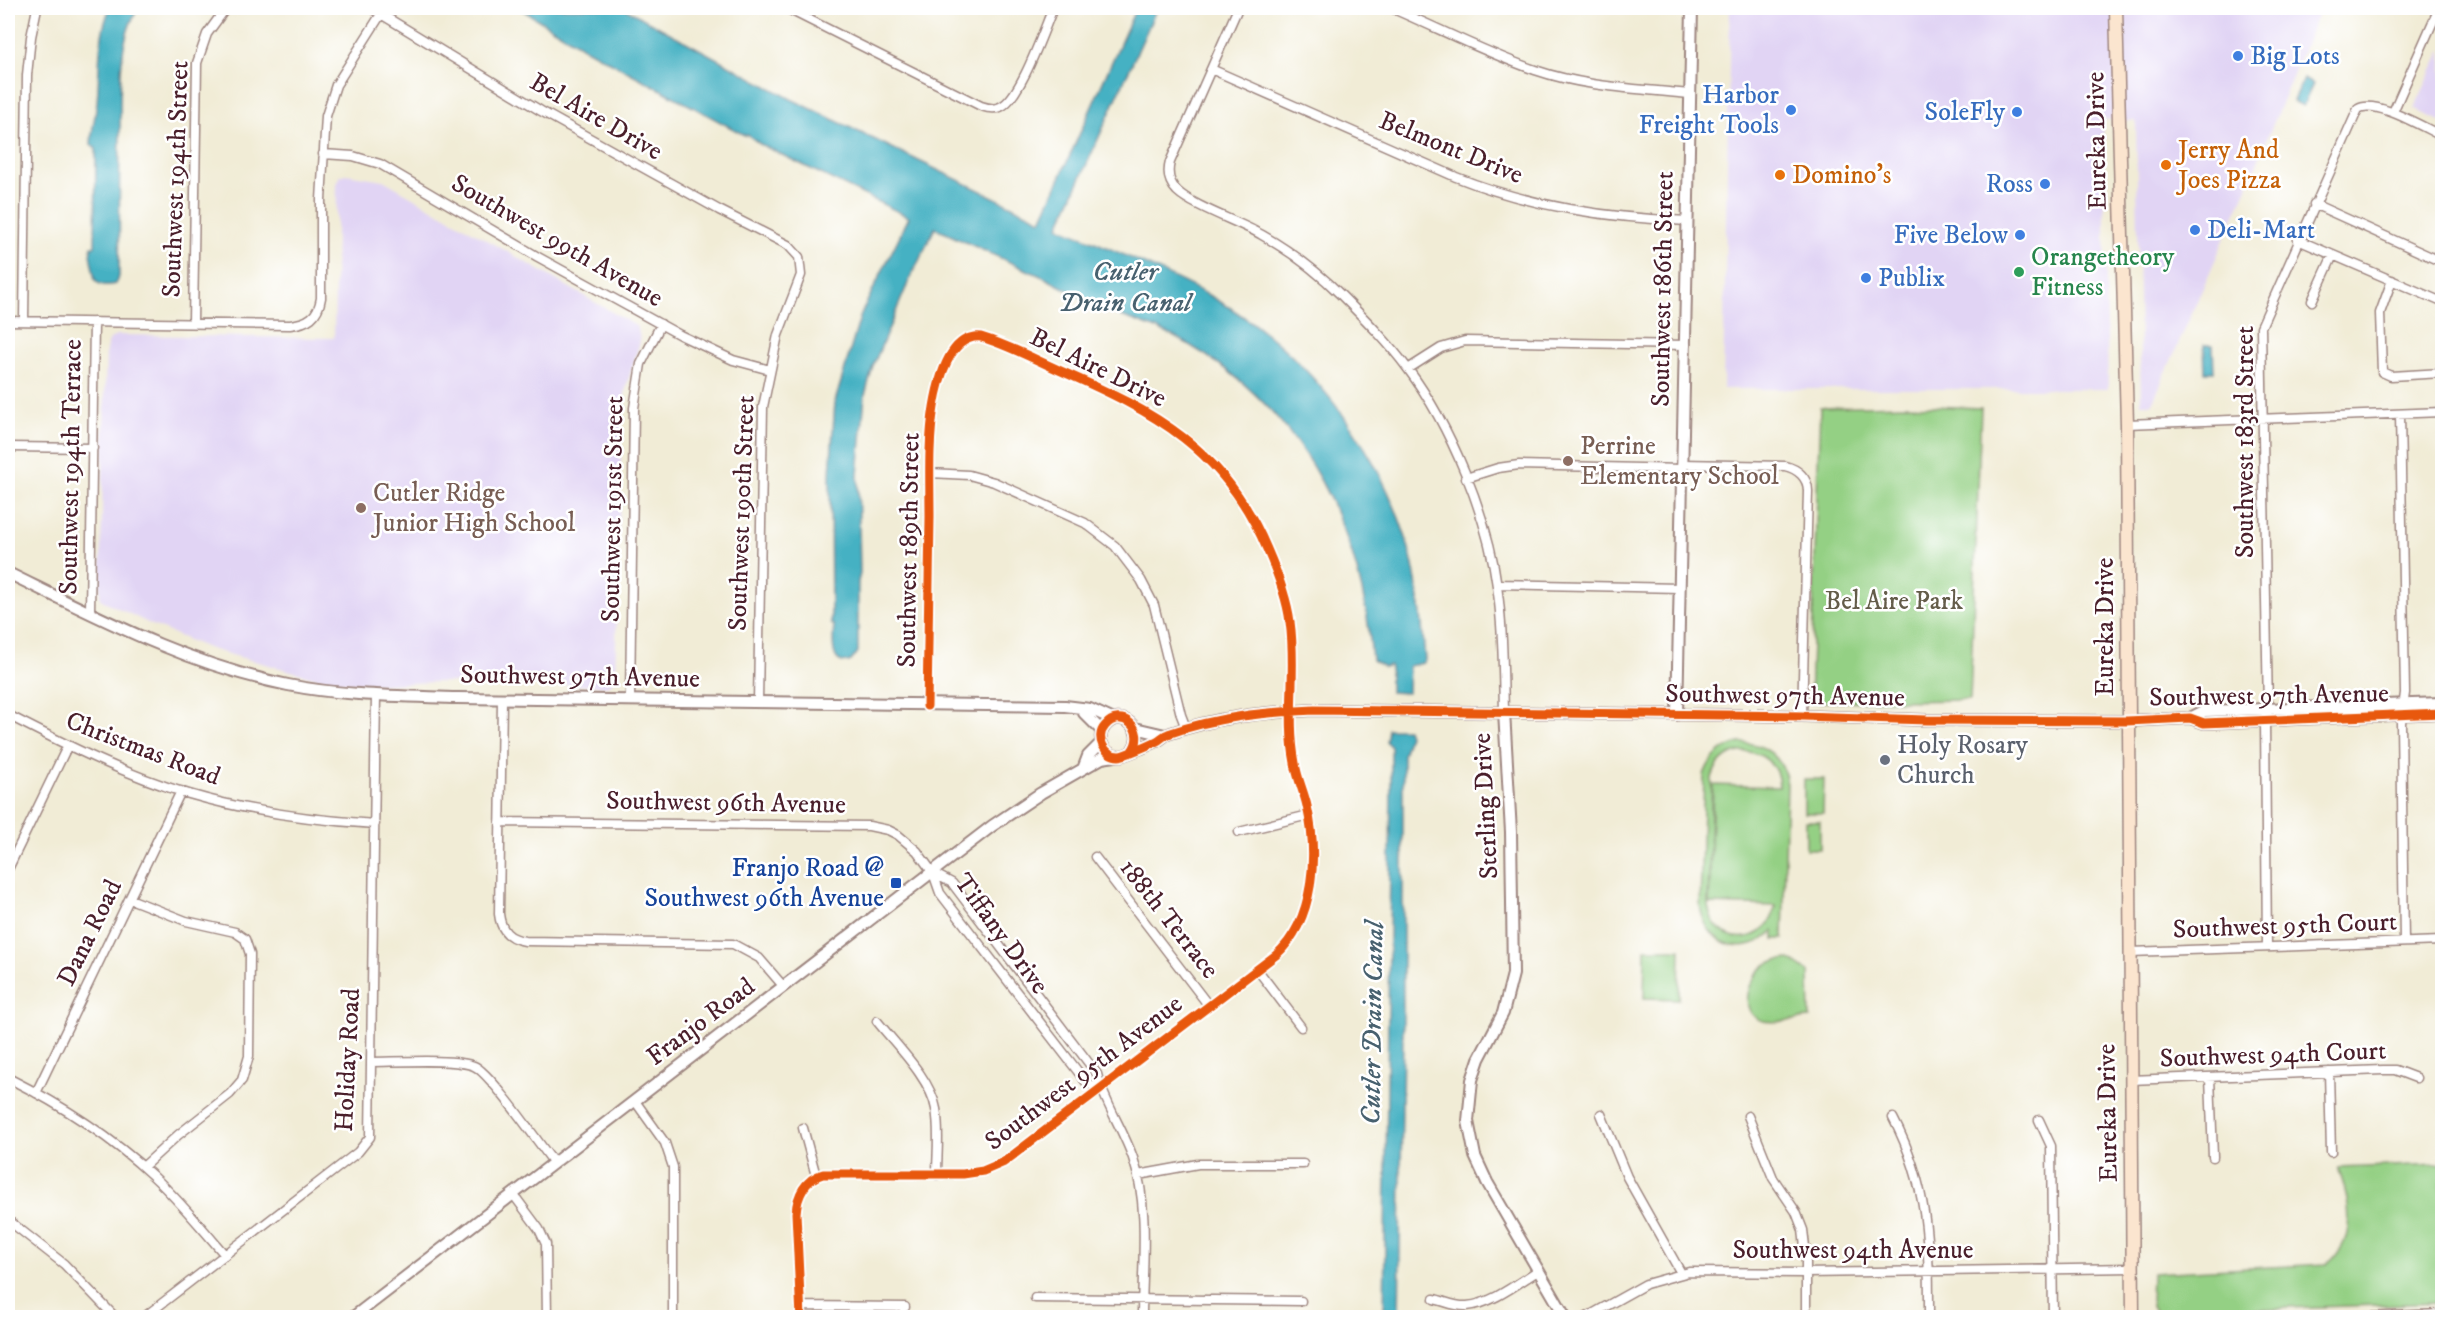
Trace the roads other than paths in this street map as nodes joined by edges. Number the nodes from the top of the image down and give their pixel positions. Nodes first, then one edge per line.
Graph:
1 (37, 8) edge
2 (226, 8) edge
3 (372, 8) edge
4 (786, 8) edge
5 (1053, 8) edge
6 (1238, 8) edge
7 (1391, 8) edge
8 (1692, 8) edge
9 (2116, 8) edge
10 (2439, 8) edge
11 (381, 14) junction
12 (1211, 69) junction
13 (1689, 94) junction
14 (2393, 112) junction
15 (2442, 136) edge
16 (323, 154) junction
17 (2314, 204) junction
18 (1688, 221) junction
19 (2298, 240) junction
20 (2333, 255) junction
21 (801, 260) joint
22 (2442, 262) edge
23 (2392, 280) junction
24 (2312, 301) dead end
25 (2442, 302) edge
26 (8, 321) edge
27 (24, 321) junction
28 (94, 322) junction
29 (193, 323) junction
30 (661, 324) junction
31 (973, 337) joint
32 (1686, 345) junction
33 (1408, 369) junction
34 (770, 370) junction
35 (2442, 373) edge
36 (2442, 412) edge
37 (2400, 414) junction
38 (2263, 420) junction
39 (2127, 424) junction
40 (8, 447) edge
41 (93, 448) junction
42 (1682, 467) junction
43 (930, 473) junction
44 (1466, 478) junction
45 (8, 573) edge
46 (1497, 584) junction
47 (1679, 588) junction
48 (90, 613) junction
49 (376, 695) junction
50 (502, 699) junction
51 (630, 700) junction
52 (758, 702) junction
53 (2442, 703) edge
54 (927, 706) junction
55 (2403, 709) junction
56 (1083, 710) junction
57 (1292, 711) junction
58 (1504, 712) junction
59 (2442, 713) edge
60 (8, 715) edge
61 (1677, 715) junction
62 (2266, 715) junction
63 (1802, 716) junction
64 (1114, 720) junction
65 (2127, 721) junction
66 (1135, 728) junction
67 (1186, 728) junction
68 (1102, 731) junction
69 (1165, 735) junction
70 (1101, 743) junction
71 (68, 745) junction
72 (1132, 751) junction
73 (1114, 756) junction
74 (1083, 769) junction
75 (181, 791) junction
76 (1309, 815) junction
77 (500, 822) junction
78 (375, 824) junction
79 (1239, 832) dead end
80 (1095, 857) dead end
81 (8, 869) edge
82 (933, 873) junction
83 (130, 899) junction
84 (2442, 941) edge
85 (2404, 942) junction
86 (2267, 947) junction
87 (2130, 952) junction
88 (1257, 969) junction
89 (784, 987) junction
90 (1209, 1006) junction
91 (877, 1021) dead end
92 (1301, 1027) dead end
93 (372, 1062) junction
94 (2329, 1072) junction
95 (2210, 1077) junction
96 (8, 1078) edge
97 (2416, 1078) dead end
98 (2130, 1080) junction
99 (1101, 1090) junction
100 (36, 1093) junction
101 (635, 1101) junction
102 (1601, 1114) dead end
103 (1748, 1116) dead end
104 (1893, 1118) dead end
105 (2039, 1120) dead end
106 (803, 1128) dead end
107 (2331, 1152) dead end
108 (2213, 1157) dead end
109 (554, 1163) junction
110 (1303, 1164) dead end
111 (143, 1167) junction
112 (937, 1175) junction
113 (1138, 1175) junction
114 (816, 1176) junction
115 (513, 1194) junction
116 (8, 1220) edge
117 (225, 1255) junction
118 (2132, 1268) junction
119 (1539, 1270) junction
120 (2052, 1270) junction
121 (1929, 1271) junction
122 (1681, 1273) junction
123 (1805, 1273) junction
124 (1035, 1298) dead end
125 (1434, 1299) dead end
126 (1142, 1300) junction
127 (1301, 1301) dead end
128 (801, 1306) junction
129 (905, 1307) dead end
130 (2442, 1314) edge
131 (116, 1317) edge
132 (143, 1317) edge
133 (352, 1317) edge
134 (547, 1317) edge
135 (674, 1317) edge
136 (801, 1317) edge
137 (1142, 1317) edge
138 (1566, 1317) edge
139 (1585, 1317) edge
140 (1806, 1317) edge
141 (1929, 1317) edge
142 (2053, 1317) edge
143 (2133, 1317) edge
144 (2340, 1317) edge
145 (2389, 1317) edge

1 - 27 street
2 - 29 street, Southwest 194th Street
3 - 11 street, Bel Aire Drive
4 - 5 street
6 - 12 street
7 - 13 street
8 - 13 street, Southwest 186th Street
9 - 39 main road, Eureka Drive
10 - 14 street
11 - 16 street
11 - 21 street, Bel Aire Drive
12 - 18 street, Belmont Drive
12 - 33 street, Sterling Drive
13 - 18 street, Southwest 186th Street
14 - 15 street, Southwest 183rd Street
14 - 17 street, Southwest 183rd Street
16 - 29 street
16 - 30 street, Southwest 99th Avenue
17 - 19 street, Southwest 183rd Street
17 - 22 street
18 - 32 street, Southwest 186th Street
19 - 20 street
19 - 38 street, Southwest 183rd Street
20 - 23 street
20 - 24 street
21 - 34 street, Southwest 190th Street
23 - 25 street
23 - 35 street
26 - 27 street
27 - 28 street
28 - 29 street
28 - 41 street, Southwest 194th Terrace
30 - 34 street, Southwest 99th Avenue
30 - 51 street, Southwest 191st Street
31 - 43 street, Southwest 189th Street
31 - 57 street, Bel Aire Drive
32 - 33 street
32 - 42 street, Southwest 186th Street
33 - 44 street, Sterling Drive
34 - 52 street, Southwest 190th Street
36 - 37 street
37 - 38 street
37 - 55 street
38 - 39 street
38 - 62 street, Southwest 183rd Street
39 - 65 main road, Eureka Drive
40 - 41 street
41 - 48 street, Southwest 194th Terrace
42 - 44 street
42 - 47 street, Southwest 186th Street
42 - 63 street
43 - 54 street, Southwest 189th Street
43 - 67 street
44 - 46 street, Sterling Drive
45 - 48 street, Southwest 97th Avenue
46 - 47 street
46 - 58 street, Sterling Drive
47 - 61 street, Southwest 186th Street
48 - 49 street, Southwest 97th Avenue
49 - 50 street, Southwest 97th Avenue
49 - 78 street, Holiday Road
50 - 51 street, Southwest 97th Avenue
50 - 77 street
51 - 52 street, Southwest 97th Avenue
52 - 54 street, Southwest 97th Avenue
53 - 55 street, Southwest 97th Avenue
54 - 56 street, Southwest 97th Avenue
55 - 59 street, Southwest 97th Avenue
55 - 62 street, Southwest 97th Avenue
55 - 85 street
56 - 64 street, Southwest 97th Avenue
56 - 68 street
57 - 58 street, Southwest 97th Avenue
57 - 67 street, Southwest 97th Avenue
57 - 76 street, Bel Aire Drive
58 - 61 street, Southwest 97th Avenue
58 - 119 street, Sterling Drive
60 - 71 street, Christmas Road
61 - 63 street, Southwest 97th Avenue
62 - 65 street, Southwest 97th Avenue
62 - 86 street, Southwest 183rd Street
63 - 65 street, Southwest 97th Avenue
64 - 66 street
64 - 68 street
65 - 87 main road, Eureka Drive
66 - 69 street
66 - 72 street
67 - 69 street, Southwest 97th Avenue
68 - 70 street
69 - 72 street, Southwest 97th Avenue
70 - 73 street
70 - 74 street, Franjo Road
71 - 75 street, Christmas Road
71 - 81 street
72 - 73 street
73 - 74 street, Franjo Road
74 - 82 street, Franjo Road
75 - 78 street, Christmas Road
75 - 83 street, Dana Road
76 - 79 street
76 - 88 street, Southwest 95th Avenue
77 - 82 street, Southwest 96th Avenue
77 - 89 street
78 - 93 street, Holiday Road
80 - 90 street, 188th Terrace
82 - 89 street, Franjo Road
82 - 99 street, Tiffany Drive
82 - 99 street, Tiffany Drive
83 - 100 street, Dana Road
83 - 111 street
84 - 85 street, Southwest 95th Court
85 - 86 street, Southwest 95th Court
86 - 87 street, Southwest 95th Court
87 - 98 main road, Eureka Drive
88 - 90 street, Southwest 95th Avenue
88 - 92 street
89 - 101 street, Franjo Road
90 - 99 street, Southwest 95th Avenue
91 - 112 street
93 - 109 street
93 - 117 street, Holiday Road
94 - 95 street, Southwest 94th Court
94 - 97 street, Southwest 94th Court
94 - 107 street
95 - 98 street, Southwest 94th Court
95 - 108 street
96 - 100 street
98 - 118 main road, Eureka Drive
99 - 112 street, Southwest 95th Avenue
99 - 113 street, Tiffany Drive
100 - 111 street
101 - 109 street, Franjo Road
101 - 135 street
102 - 122 street
103 - 123 street
104 - 121 street
105 - 120 street
106 - 114 street
109 - 115 street, Franjo Road
110 - 113 street
111 - 117 street
112 - 114 street, Southwest 95th Avenue
113 - 126 street, Tiffany Drive
114 - 128 street
115 - 133 street, Franjo Road
115 - 134 street
116 - 131 street
117 - 132 street, Holiday Road
118 - 120 street, Southwest 94th Avenue
118 - 143 main road, Eureka Drive
119 - 125 street
119 - 138 street, Sterling Drive
120 - 121 street, Southwest 94th Avenue
120 - 142 street
121 - 123 street, Southwest 94th Avenue
121 - 141 street
122 - 123 street, Southwest 94th Avenue
122 - 139 street, Southwest 94th Avenue
123 - 140 street
124 - 126 street
126 - 127 street
126 - 137 street, Tiffany Drive
128 - 129 street
128 - 136 street
130 - 145 street
144 - 145 street

